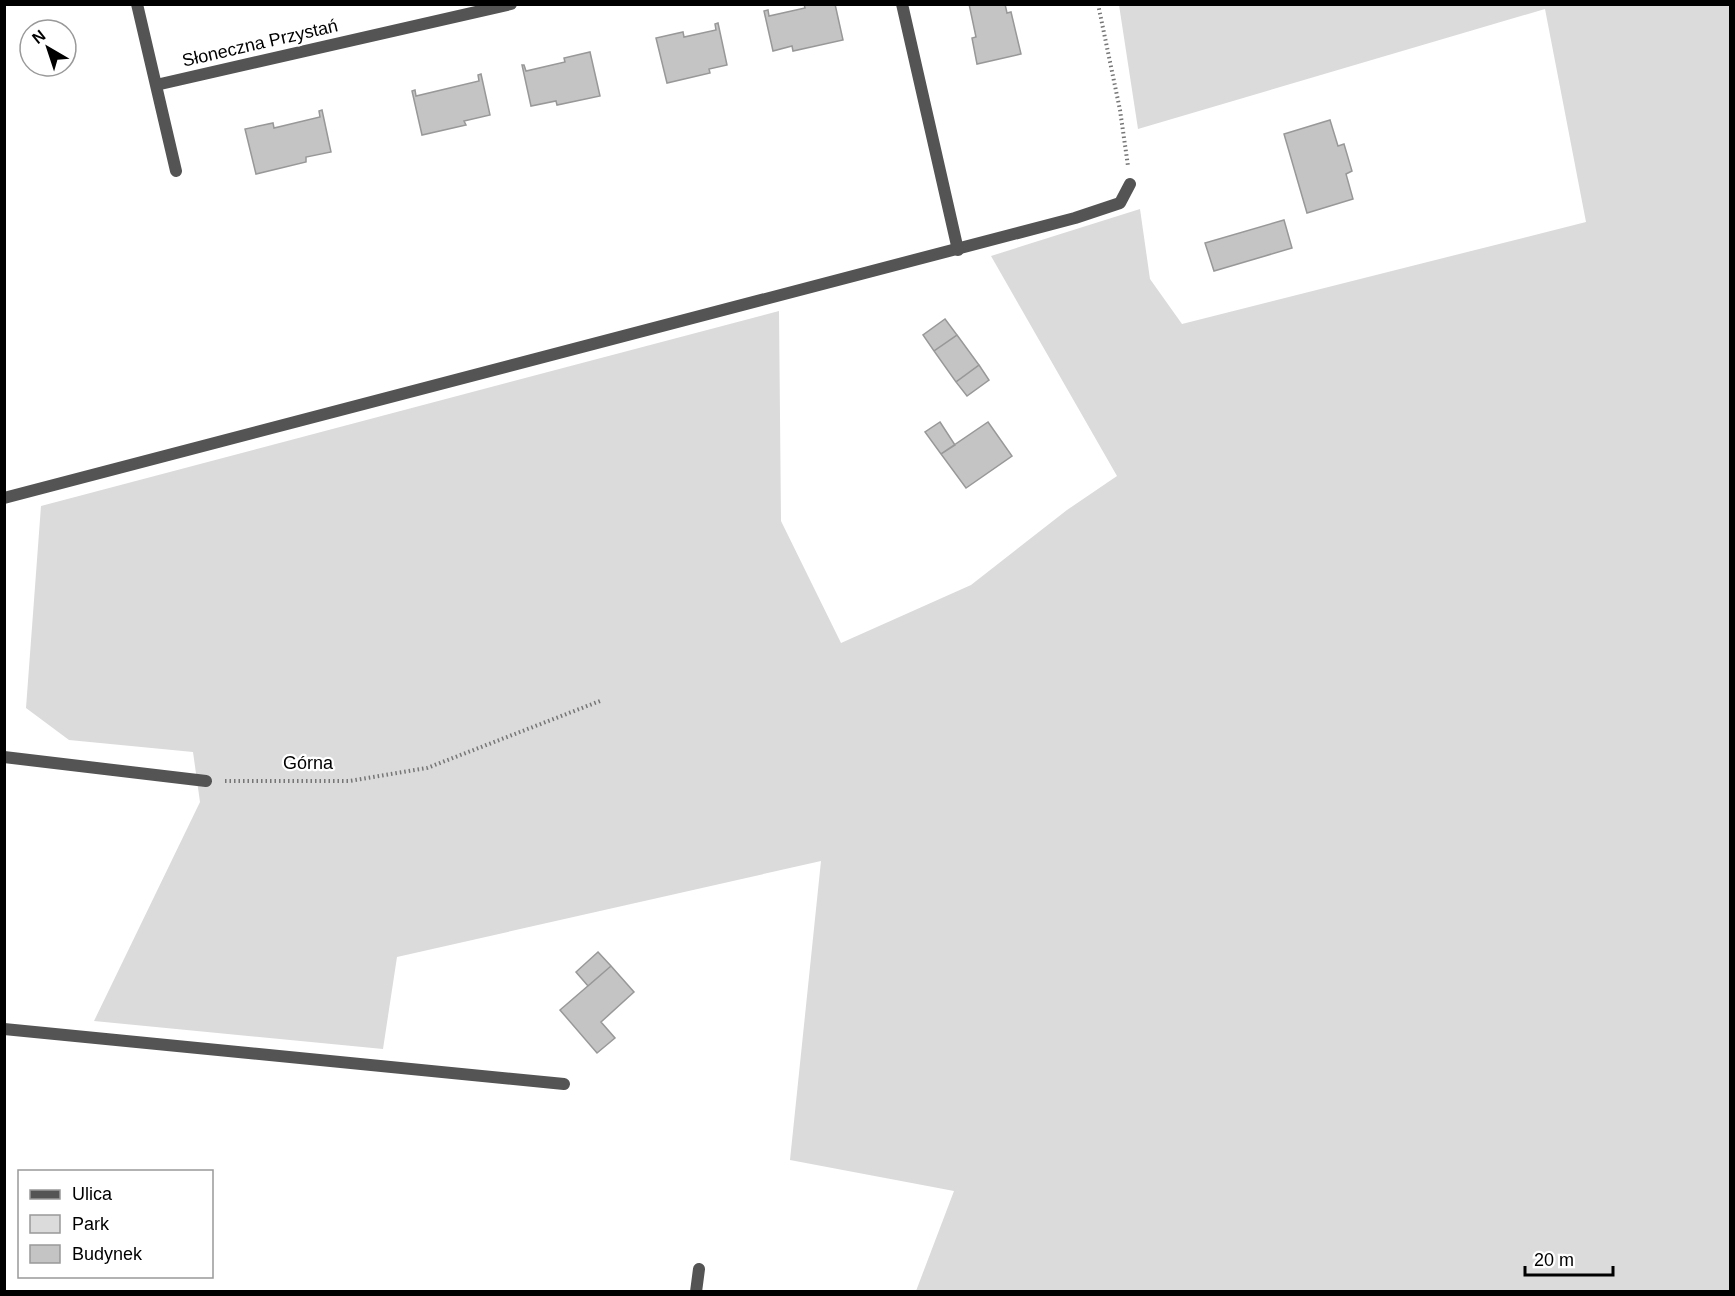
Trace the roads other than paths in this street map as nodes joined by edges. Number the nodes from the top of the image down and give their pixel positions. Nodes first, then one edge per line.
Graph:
1 (137, 4) edge
2 (511, 4) edge
3 (902, 4) edge
4 (156, 85) junction
5 (176, 171) dead end
6 (1130, 184) road end
7 (958, 250) junction
8 (4, 498) edge
9 (4, 757) edge
10 (206, 781) road end
11 (4, 1029) edge
12 (564, 1084) dead end
13 (699, 1269) dead end
14 (696, 1292) edge

1 - 4 street
2 - 4 street, Słoneczna Przystań
3 - 7 street
4 - 5 street
6 - 7 street
7 - 8 street
9 - 10 street
11 - 12 street
13 - 14 street

